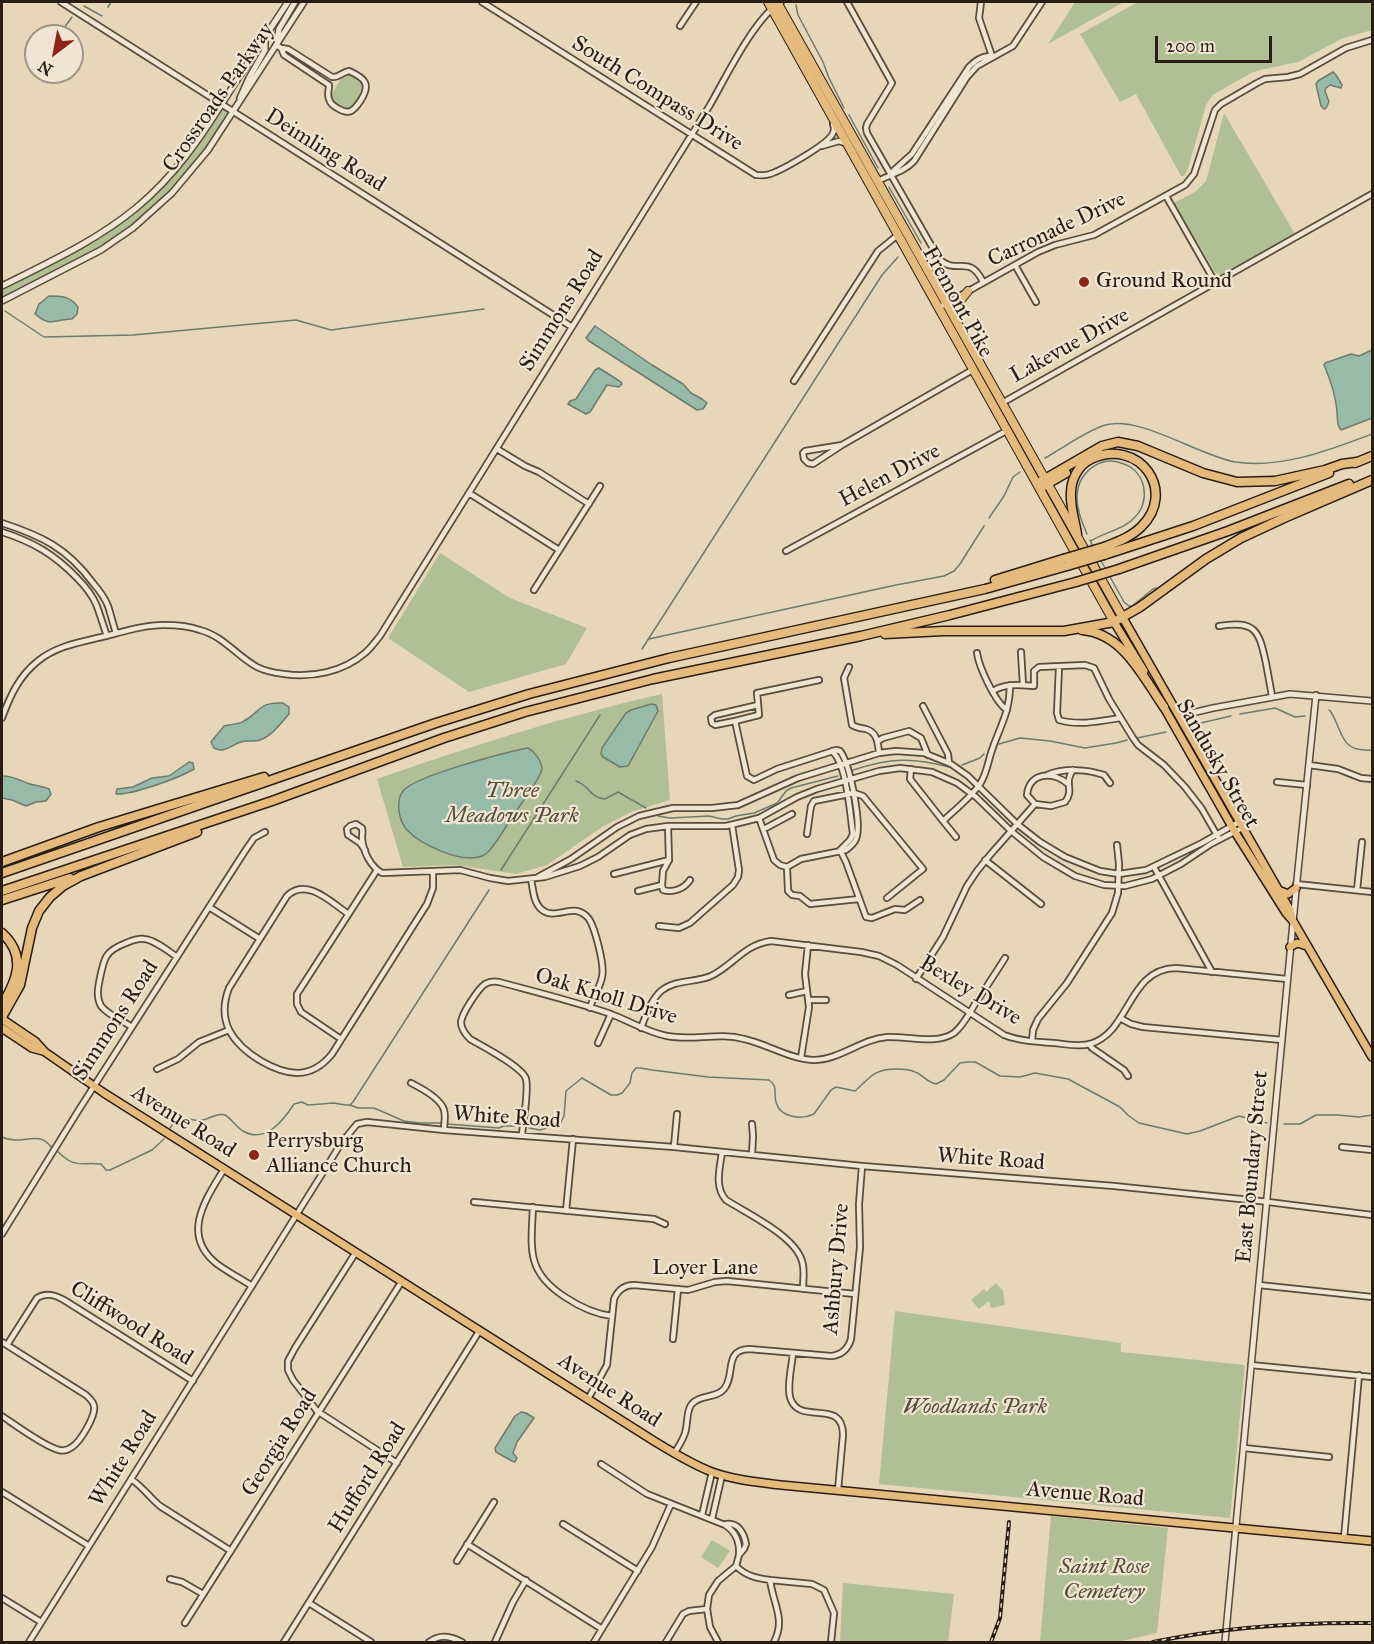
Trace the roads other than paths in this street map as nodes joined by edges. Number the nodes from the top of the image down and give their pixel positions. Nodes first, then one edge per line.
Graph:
1 (61, 2) edge
2 (288, 2) edge
3 (295, 2) edge
4 (304, 2) edge
5 (482, 2) edge
6 (696, 2) edge
7 (847, 2) edge
8 (981, 2) edge
9 (1042, 2) edge
10 (775, 3) edge
11 (680, 26) dead end
12 (265, 38) junction
13 (1372, 40) edge
14 (279, 46) junction
15 (300, 57) junction
16 (992, 57) junction
17 (296, 63) junction
18 (239, 103) junction
19 (222, 104) junction
20 (826, 104) junction
21 (234, 112) junction
22 (692, 135) junction
23 (819, 147) junction
24 (850, 147) junction
25 (891, 174) junction
26 (874, 183) junction
27 (1372, 194) edge
28 (1166, 196) junction
29 (899, 234) junction
30 (1015, 265) junction
31 (983, 282) junction
32 (1215, 282) junction
33 (2, 286) edge
34 (968, 291) junction
35 (2, 302) edge
36 (1036, 302) dead end
37 (943, 305) junction
38 (572, 327) junction
39 (968, 343) junction
40 (974, 369) junction
41 (794, 381) dead end
42 (1002, 403) junction
43 (1008, 430) junction
44 (842, 445) junction
45 (497, 449) junction
46 (1372, 456) edge
47 (1085, 462) junction
48 (1357, 462) junction
49 (1372, 475) edge
50 (1372, 480) edge
51 (1043, 483) junction
52 (600, 486) dead end
53 (469, 493) junction
54 (589, 504) junction
55 (2, 523) edge
56 (2, 532) edge
57 (1077, 534) junction
58 (559, 550) junction
59 (786, 550) dead end
60 (1104, 551) junction
61 (534, 590) dead end
62 (1119, 620) junction
63 (1220, 626) dead end
64 (1075, 629) junction
65 (116, 633) junction
66 (106, 636) junction
67 (861, 636) junction
68 (1021, 652) dead end
69 (977, 653) dead end
70 (1138, 661) junction
71 (849, 667) dead end
72 (1059, 667) junction
73 (819, 680) dead end
74 (1010, 685) junction
75 (1023, 685) junction
76 (993, 691) junction
77 (1316, 695) junction
78 (1272, 696) junction
79 (1372, 700) edge
80 (758, 705) junction
81 (923, 706) dead end
82 (1164, 707) junction
83 (1007, 710) junction
84 (1179, 716) junction
85 (2, 718) edge
86 (1120, 718) junction
87 (735, 721) junction
88 (878, 741) junction
89 (832, 751) junction
90 (879, 753) junction
91 (928, 754) junction
92 (327, 761) junction
93 (949, 762) junction
94 (846, 763) junction
95 (840, 765) junction
96 (1309, 765) junction
97 (911, 769) junction
98 (1072, 770) junction
99 (1047, 775) junction
100 (1372, 779) edge
101 (848, 780) junction
102 (1277, 782) dead end
103 (1110, 783) dead end
104 (1068, 784) junction
105 (978, 785) junction
106 (1307, 785) junction
107 (854, 794) junction
108 (972, 794) junction
109 (847, 795) junction
110 (272, 801) junction
111 (1035, 804) junction
112 (792, 814) dead end
113 (759, 818) junction
114 (632, 819) junction
115 (944, 821) junction
116 (1017, 824) junction
117 (732, 825) junction
118 (668, 826) junction
119 (1237, 827) junction
120 (764, 830) junction
121 (1011, 831) junction
122 (265, 832) dead end
123 (638, 832) junction
124 (807, 834) dead end
125 (956, 837) dead end
126 (1218, 837) junction
127 (1362, 842) dead end
128 (1117, 845) dead end
129 (37, 850) junction
130 (366, 850) junction
131 (840, 850) junction
132 (2, 856) edge
133 (669, 860) junction
134 (985, 860) junction
135 (2, 862) edge
136 (116, 862) junction
137 (787, 867) junction
138 (1155, 867) junction
139 (377, 870) junction
140 (433, 872) junction
141 (2, 873) edge
142 (614, 874) dead end
143 (1119, 874) junction
144 (1159, 875) junction
145 (538, 877) junction
146 (531, 879) junction
147 (690, 880) dead end
148 (662, 885) junction
149 (1118, 886) junction
150 (1296, 886) junction
151 (1278, 890) junction
152 (1357, 890) junction
153 (2, 891) edge
154 (638, 891) dead end
155 (1372, 891) edge
156 (887, 898) dead end
157 (859, 899) junction
158 (2, 900) edge
159 (920, 900) dead end
160 (1041, 904) dead end
161 (209, 907) junction
162 (347, 913) junction
163 (1293, 921) junction
164 (660, 926) dead end
165 (2, 933) edge
166 (260, 939) junction
167 (808, 945) junction
168 (1307, 945) junction
169 (1290, 946) junction
170 (177, 957) junction
171 (1005, 958) dead end
172 (1212, 972) junction
173 (916, 979) junction
174 (1287, 979) junction
175 (807, 992) junction
176 (789, 995) dead end
177 (809, 1000) junction
178 (826, 1000) dead end
179 (2, 1005) edge
180 (590, 1008) junction
181 (969, 1013) junction
182 (611, 1014) junction
183 (2, 1018) edge
184 (1120, 1018) junction
185 (132, 1027) junction
186 (2, 1028) edge
187 (641, 1028) junction
188 (229, 1030) junction
189 (341, 1039) junction
190 (1282, 1040) junction
191 (1032, 1041) junction
192 (598, 1043) dead end
193 (1089, 1044) junction
194 (45, 1052) junction
195 (1372, 1057) edge
196 (801, 1058) junction
197 (157, 1069) dead end
198 (1128, 1076) dead end
199 (411, 1083) dead end
200 (94, 1086) junction
201 (677, 1114) dead end
202 (752, 1124) dead end
203 (444, 1130) junction
204 (522, 1136) junction
205 (573, 1139) junction
206 (674, 1147) junction
207 (1342, 1147) dead end
208 (1372, 1150) edge
209 (722, 1152) junction
210 (752, 1155) junction
211 (862, 1166) junction
212 (224, 1169) junction
213 (474, 1202) dead end
214 (1267, 1202) junction
215 (533, 1207) junction
216 (566, 1210) junction
217 (297, 1215) junction
218 (1372, 1215) edge
219 (665, 1224) dead end
220 (2, 1234) edge
221 (356, 1252) junction
222 (402, 1281) junction
223 (1259, 1285) junction
224 (252, 1286) junction
225 (678, 1289) junction
226 (803, 1289) junction
227 (855, 1294) junction
228 (1372, 1297) edge
229 (612, 1316) junction
230 (480, 1330) junction
231 (673, 1340) dead end
232 (4, 1344) edge
233 (793, 1353) junction
234 (1251, 1365) junction
235 (1359, 1376) junction
236 (1372, 1377) edge
237 (193, 1381) junction
238 (588, 1399) junction
239 (318, 1413) junction
240 (2, 1416) edge
241 (1244, 1448) junction
242 (674, 1454) junction
243 (1329, 1457) dead end
244 (397, 1462) junction
245 (601, 1464) dead end
246 (712, 1472) junction
247 (722, 1475) junction
248 (131, 1479) junction
249 (838, 1490) junction
250 (2, 1492) edge
251 (494, 1502) dead end
252 (671, 1504) junction
253 (702, 1515) junction
254 (712, 1519) junction
255 (563, 1524) dead end
256 (1236, 1527) junction
257 (1344, 1538) junction
258 (1372, 1541) edge
259 (467, 1544) junction
260 (89, 1546) junction
261 (231, 1551) junction
262 (456, 1561) dead end
263 (736, 1566) junction
264 (638, 1571) junction
265 (170, 1579) dead end
266 (770, 1580) junction
267 (526, 1581) junction
268 (203, 1594) junction
269 (2, 1598) edge
270 (309, 1603) junction
271 (707, 1610) junction
272 (41, 1622) junction
273 (185, 1623) dead end
274 (602, 1629) junction
275 (29, 1642) edge
276 (284, 1642) edge
277 (371, 1642) edge
278 (429, 1642) edge
279 (462, 1642) edge
280 (495, 1642) edge
281 (594, 1642) edge
282 (666, 1642) edge
283 (718, 1642) edge
284 (774, 1642) edge
285 (831, 1642) edge
286 (1225, 1642) edge

1 - 19 street, Deimling Road
2 - 12 street, Crossroads Parkway
3 - 14 street
4 - 14 street, Crossroads Parkway
5 - 22 street, South Compass Drive
6 - 11 street
7 - 25 street
8 - 16 street
9 - 16 street
10 - 20 highway
10 - 22 street, Simmons Road
10 - 26 highway, Fremont Pike
12 - 18 street
12 - 19 street, Crossroads Parkway
13 - 28 street, Carronade Drive
14 - 15 street
14 - 17 street
14 - 18 street, Crossroads Parkway
15 - 17 street
15 - 17 street
16 - 25 street
18 - 21 street, Crossroads Parkway
19 - 21 street, Deimling Road
19 - 33 street, Crossroads Parkway
20 - 23 street
20 - 24 highway
21 - 35 street, Crossroads Parkway
21 - 38 street, Deimling Road
22 - 23 street, South Compass Drive
22 - 38 street, Simmons Road
23 - 24 street, South Compass Drive
24 - 26 highway
25 - 26 street
25 - 31 street
26 - 29 highway, Fremont Pike
26 - 37 highway, Fremont Pike
27 - 32 street, Lakevue Drive
28 - 30 street, Carronade Drive
28 - 32 street
29 - 37 highway, Fremont Pike
29 - 41 street
30 - 31 street, Carronade Drive
30 - 36 street
31 - 34 street, Carronade Drive
32 - 42 street, Lakevue Drive
34 - 37 street, Carronade Drive
34 - 39 highway
37 - 39 highway, Fremont Pike
37 - 40 highway, Fremont Pike
38 - 45 street, Simmons Road
39 - 42 highway, Fremont Pike
40 - 43 highway, Fremont Pike
40 - 44 street
42 - 51 highway, Fremont Pike
43 - 51 highway, Fremont Pike
43 - 59 street, Helen Drive
44 - 44 street
45 - 53 street, Simmons Road
45 - 54 street
46 - 48 highway
47 - 51 highway
47 - 57 highway
47 - 60 highway
48 - 51 highway
48 - 60 highway
49 - 67 highway, bridge
50 - 62 highway
51 - 57 highway
51 - 62 highway, Fremont Pike
52 - 54 street
53 - 58 street
53 - 65 street, Simmons Road
54 - 58 street
55 - 65 street
56 - 66 street
57 - 62 highway
58 - 61 street
60 - 92 highway, bridge
62 - 64 highway
62 - 70 main road, Sandusky Street
62 - 84 main road, Sandusky Street
63 - 78 street
64 - 67 highway
64 - 82 highway
65 - 66 street, Simmons Road
66 - 85 street, Simmons Road
67 - 110 highway
68 - 75 street
69 - 76 street
70 - 82 main road, Sandusky Street
70 - 84 main road
71 - 88 street
72 - 75 street
72 - 86 street
72 - 86 street
73 - 80 street
74 - 75 street
74 - 76 street
74 - 83 street
76 - 83 street
77 - 78 street
77 - 79 street
77 - 96 street, East Boundary Street
78 - 84 street
80 - 87 street
80 - 87 street
81 - 93 street
82 - 119 main road, Sandusky Street
83 - 105 street
84 - 119 main road, Sandusky Street
86 - 126 street
87 - 89 street
88 - 90 street
88 - 91 street
89 - 94 street
89 - 95 street
90 - 91 street
90 - 94 street
91 - 93 street
92 - 129 highway
92 - 141 highway
93 - 105 street
94 - 95 street
94 - 101 street
95 - 101 street
95 - 114 street
96 - 100 street
96 - 106 street, East Boundary Street
97 - 101 street
97 - 108 street
97 - 115 street
98 - 99 street
98 - 103 street
98 - 104 street
99 - 104 street
99 - 111 street
101 - 107 street
101 - 109 street
101 - 113 street
102 - 106 street
104 - 111 street
105 - 108 street
105 - 116 street
106 - 150 street, East Boundary Street
107 - 109 street
107 - 131 street
107 - 156 street
108 - 115 street
108 - 121 street
109 - 124 street
109 - 131 street
110 - 136 highway
110 - 153 highway
111 - 116 street
112 - 120 street
113 - 117 street
113 - 120 street
114 - 123 street
114 - 145 street
115 - 125 street
116 - 121 street
116 - 143 street
117 - 118 street
117 - 164 street
118 - 123 street
118 - 133 street
119 - 126 street
119 - 151 main road, Sandusky Street
119 - 163 main road, Sandusky Street
120 - 137 street
121 - 134 street
121 - 149 street
122 - 161 street, Simmons Road
123 - 145 street
126 - 138 street
126 - 144 street
127 - 152 street
128 - 143 street
129 - 132 highway
129 - 135 highway
130 - 130 street
130 - 139 street
131 - 137 street
131 - 157 street
133 - 142 street
133 - 148 street
134 - 160 street
134 - 173 street
136 - 158 highway
136 - 183 highway
137 - 157 street
138 - 143 street
138 - 144 street
139 - 140 street
139 - 162 street
140 - 146 street
140 - 189 street
143 - 149 street
144 - 149 street
144 - 172 street
145 - 146 street
146 - 180 street
147 - 148 street
148 - 154 street
149 - 191 street
150 - 151 main road
150 - 152 street
150 - 163 street, East Boundary Street
151 - 163 main road, Sandusky Street
152 - 155 street
157 - 159 street
161 - 166 street
161 - 170 street, Simmons Road
162 - 166 street
162 - 189 street
163 - 168 main road, Sandusky Street
163 - 169 street, East Boundary Street
165 - 179 highway
166 - 188 street
167 - 173 street, Bexley Drive
167 - 175 street
167 - 187 street, Bexley Drive
168 - 169 main road
168 - 195 main road, Sandusky Street
169 - 174 street, East Boundary Street
170 - 185 street, Simmons Road
170 - 185 street
171 - 181 street, Oak Knoll Drive
172 - 174 street
172 - 184 street
173 - 181 street, Bexley Drive
174 - 190 street, East Boundary Street
175 - 176 street
175 - 177 street
177 - 178 street
177 - 196 street
180 - 182 street, Oak Knoll Drive
180 - 204 street, Oak Knoll Drive
181 - 191 street, Bexley Drive
181 - 196 street, Oak Knoll Drive
182 - 187 street, Oak Knoll Drive
182 - 192 street
183 - 194 main road, Avenue Road
184 - 190 street
184 - 193 street
185 - 200 street, Simmons Road
186 - 194 main road, Avenue Road
187 - 196 street, Oak Knoll Drive
188 - 189 street
188 - 197 street
190 - 214 street, East Boundary Street
191 - 193 street, Bexley Drive
193 - 198 street
194 - 200 main road, Avenue Road
199 - 203 street
200 - 212 main road, Avenue Road
200 - 220 street, Simmons Road
201 - 206 street
202 - 210 street
203 - 204 street, White Road
203 - 217 street, White Road
204 - 205 street, White Road
205 - 206 street, White Road
205 - 216 street
206 - 209 street, White Road
207 - 208 street
209 - 210 street, White Road
209 - 226 street
210 - 211 street, White Road
211 - 214 street, White Road
211 - 227 street, Ashbury Drive
212 - 217 main road, Avenue Road
212 - 224 street
213 - 215 street
214 - 218 street, White Road
214 - 223 street, East Boundary Street
215 - 216 street
215 - 229 street
216 - 219 street
217 - 221 main road, Avenue Road
217 - 224 street, White Road
221 - 222 main road, Avenue Road
221 - 239 street
222 - 230 main road, Avenue Road
222 - 239 street, Georgia Road
223 - 228 street
223 - 234 street, East Boundary Street
224 - 237 street, White Road
225 - 226 street, Loyer Lane
225 - 229 street, Loyer Lane
225 - 231 street
226 - 227 street, Loyer Lane
227 - 233 street, Ashbury Drive
229 - 238 street, Loyer Lane
230 - 238 main road, Avenue Road
230 - 244 street, Hufford Road
232 - 237 street, Cliffwood Road
232 - 240 street
233 - 242 street, Ashbury Drive
233 - 249 street
234 - 235 street
234 - 241 street, East Boundary Street
235 - 236 street
235 - 257 street
237 - 248 street, White Road
238 - 242 main road, Avenue Road
239 - 244 street
239 - 261 street, Georgia Road
241 - 243 street
241 - 256 street, East Boundary Street
242 - 246 main road, Avenue Road
244 - 270 street, Hufford Road
245 - 252 street
246 - 247 main road, Avenue Road
246 - 253 street
247 - 249 main road, Avenue Road
247 - 254 street
248 - 260 street, White Road
248 - 261 street
249 - 256 main road, Avenue Road
250 - 260 street
251 - 259 street
252 - 253 street
252 - 264 street
253 - 254 street
254 - 263 street
255 - 264 street
256 - 257 main road, Avenue Road
256 - 286 street, East Boundary Street
257 - 258 main road, Avenue Road
259 - 262 street
259 - 267 street
260 - 272 street, White Road
261 - 268 street, Georgia Road
263 - 266 street
263 - 271 street
264 - 274 street
265 - 268 street
266 - 284 street
266 - 285 street
267 - 274 street
267 - 280 street
268 - 273 street, Georgia Road
269 - 272 street
270 - 276 street, Hufford Road
270 - 277 street
271 - 282 street
271 - 283 street
272 - 275 street, White Road
274 - 281 street
278 - 279 street

